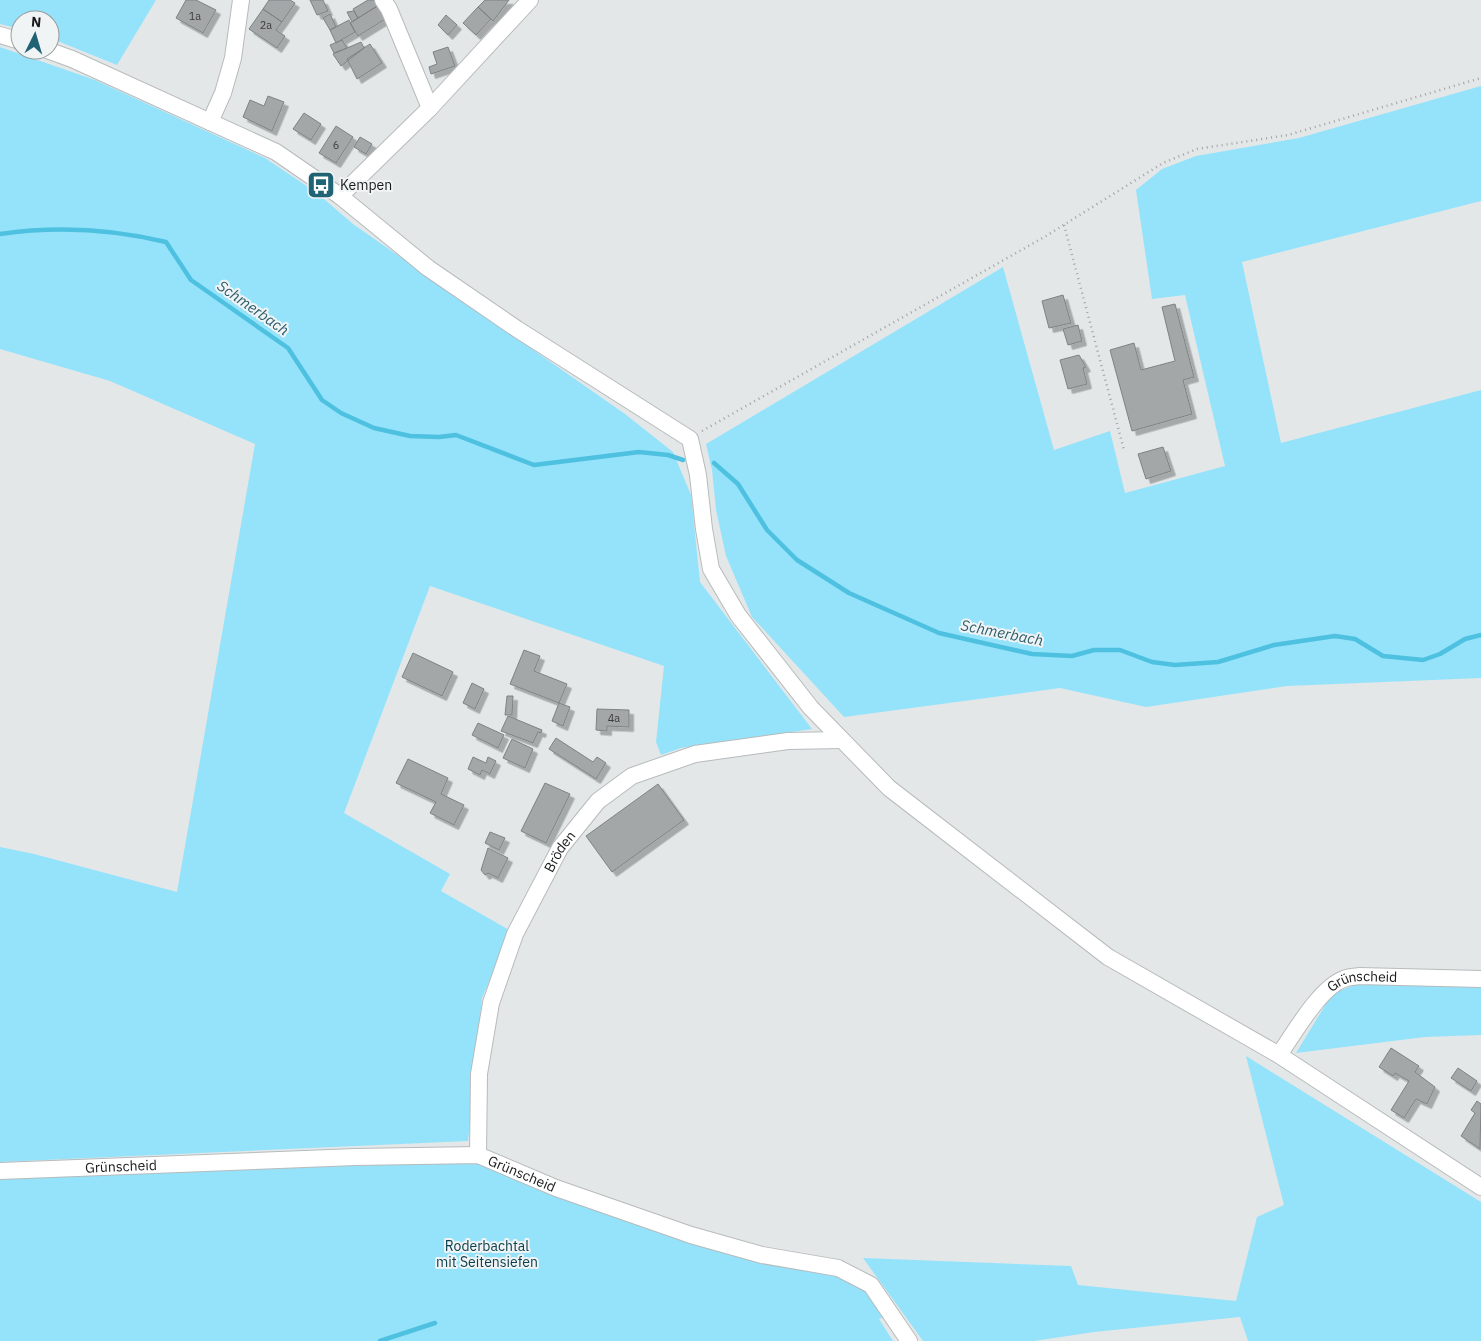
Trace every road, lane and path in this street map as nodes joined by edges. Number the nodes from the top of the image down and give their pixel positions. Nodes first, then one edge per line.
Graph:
1 (241, 0) edge
2 (383, 0) edge
3 (530, 0) edge
4 (60, 56) edge
5 (1481, 78) edge
6 (430, 108) junction
7 (210, 122) junction
8 (340, 196) junction
9 (1064, 225) junction
10 (690, 438) junction
11 (1124, 450) dead end
12 (842, 740) junction
13 (1481, 979) edge
14 (1279, 1055) junction
15 (478, 1155) junction
16 (0, 1171) edge
17 (1481, 1187) edge
18 (910, 1341) edge

1 - 7 street
2 - 6 street
3 - 6 street
4 - 7 street
5 - 9 path
6 - 8 street
7 - 8 street
8 - 10 street
9 - 10 path
9 - 11 path
10 - 12 street
12 - 14 street
12 - 15 street, Bröden
13 - 14 street, Grünscheid
14 - 17 street
15 - 16 street, Grünscheid
15 - 18 street, Grünscheid

